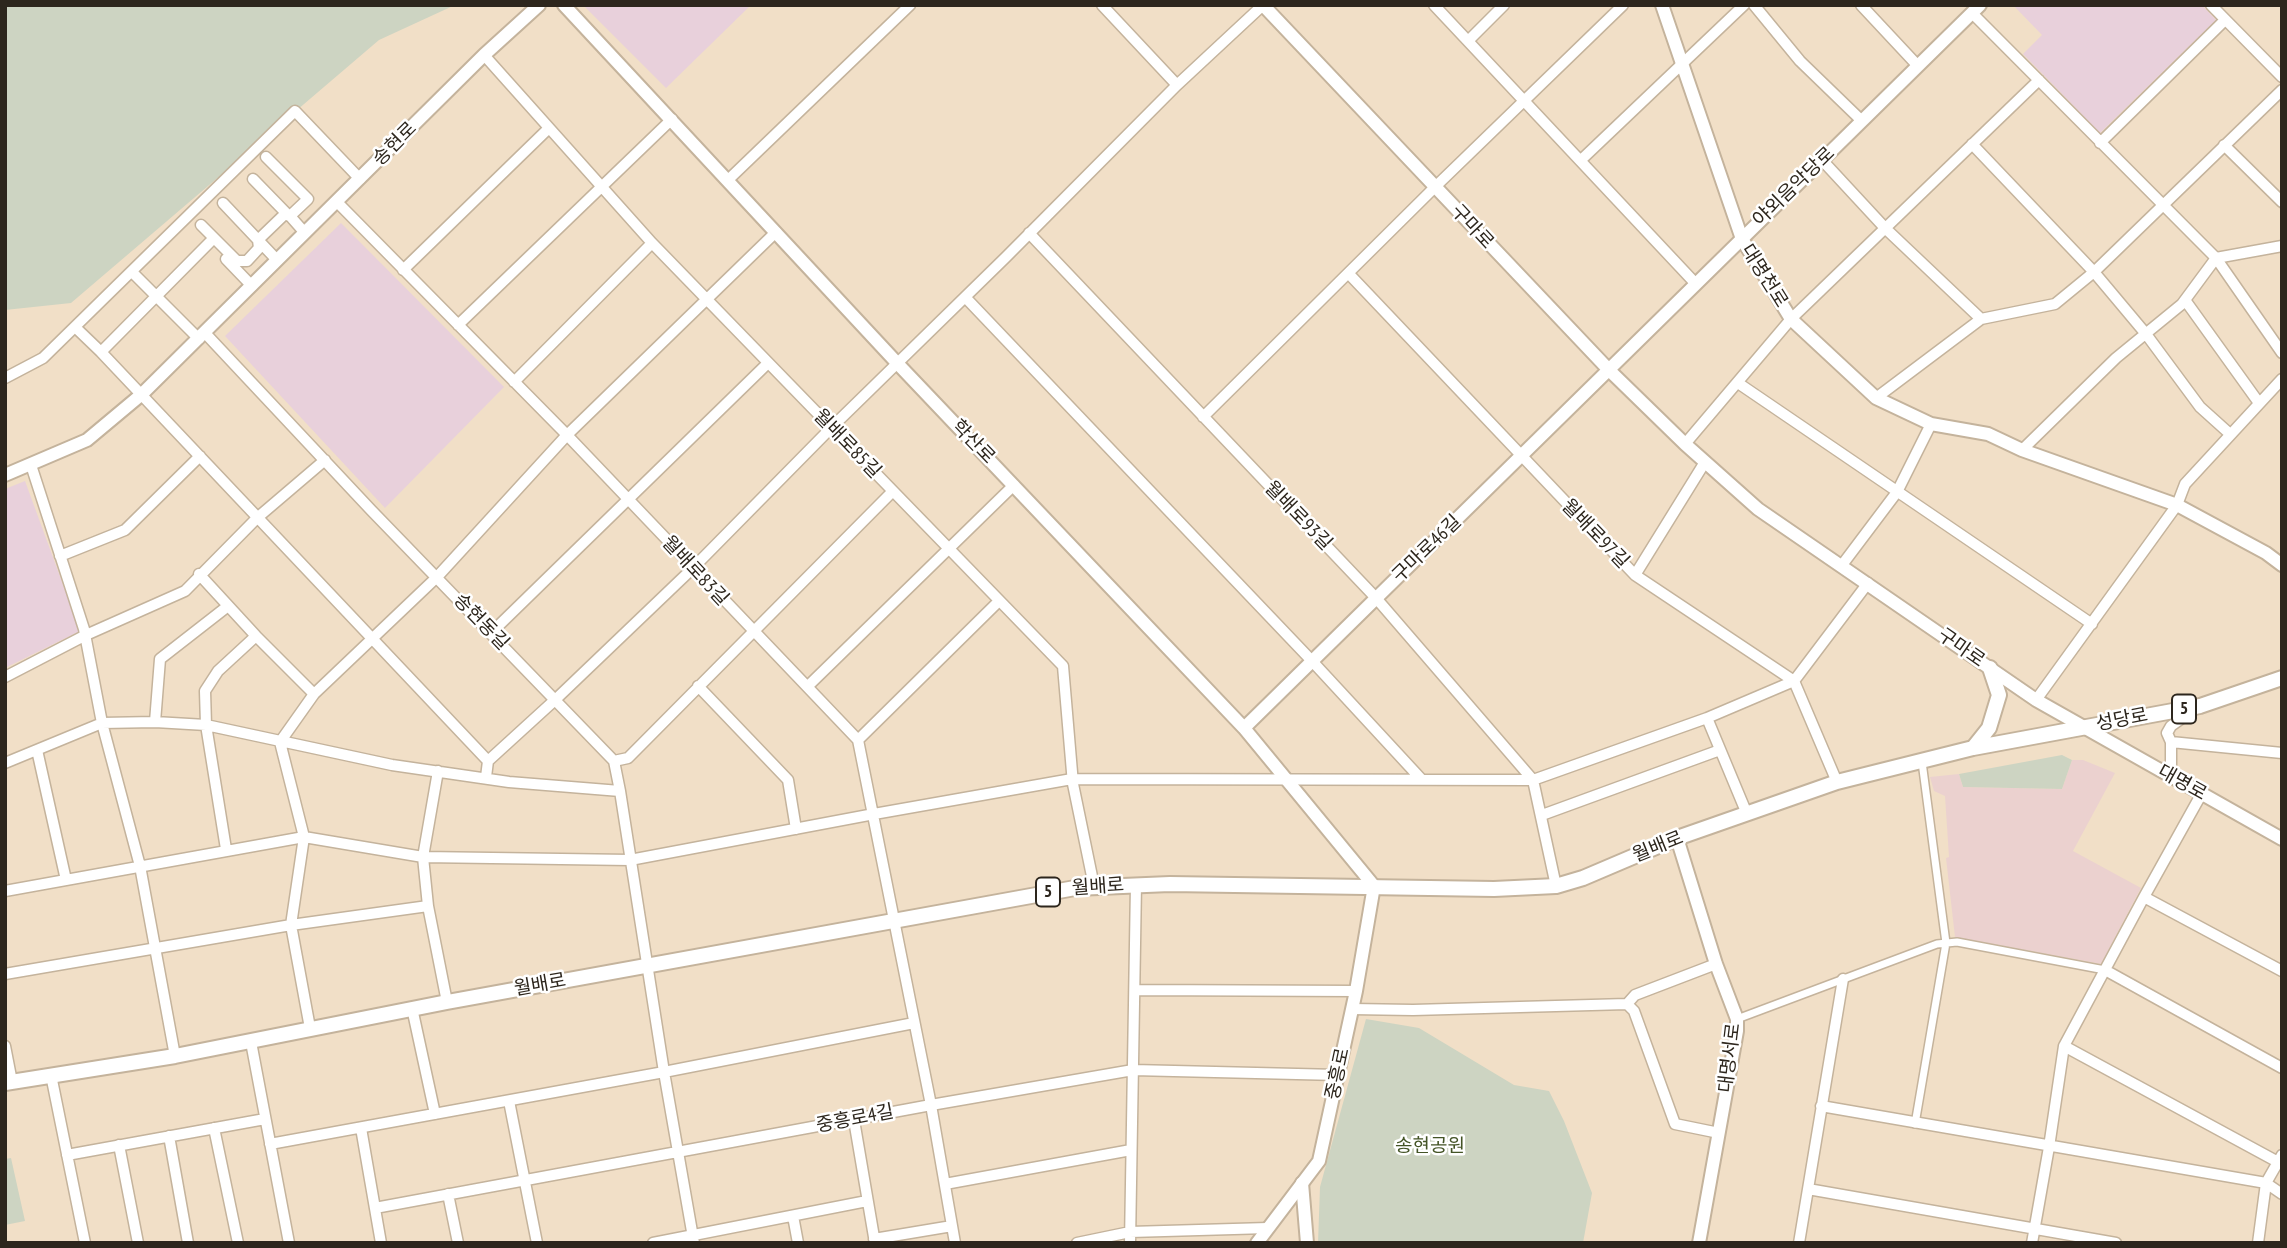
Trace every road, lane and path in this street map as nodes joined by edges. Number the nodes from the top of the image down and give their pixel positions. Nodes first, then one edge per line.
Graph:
1 (539, 5) edge
2 (564, 5) edge
3 (910, 5) edge
4 (1102, 5) edge
5 (1263, 5) edge
6 (1434, 5) edge
7 (1504, 5) edge
8 (1623, 5) edge
9 (1662, 5) edge
10 (1744, 5) edge
11 (1754, 5) edge
12 (1861, 5) edge
13 (2211, 5) edge
14 (1976, 9) edge
15 (2225, 20) junction
16 (1468, 41) junction
17 (484, 55) junction
18 (1682, 65) junction
19 (1918, 66) junction
20 (2282, 77) edge
21 (2039, 80) junction
22 (1177, 85) junction
23 (2282, 90) edge
24 (1524, 101) junction
25 (671, 119) junction
26 (1862, 121) junction
27 (549, 128) junction
28 (2100, 143) junction
29 (1972, 144) junction
30 (2224, 145) junction
31 (266, 157) dead end
32 (1581, 160) junction
33 (1822, 160) junction
34 (253, 179) dead end
35 (360, 179) junction
36 (728, 180) junction
37 (601, 186) junction
38 (1435, 187) junction
39 (336, 201) junction
40 (222, 202) dead end
41 (2282, 202) edge
42 (2161, 205) junction
43 (288, 215) junction
44 (187, 218) junction
45 (201, 225) dead end
46 (1885, 228) junction
47 (776, 232) junction
48 (305, 233) junction
49 (1029, 233) junction
50 (1742, 239) junction
51 (258, 240) junction
52 (211, 242) junction
53 (652, 243) junction
54 (2282, 246) edge
55 (2216, 258) junction
56 (277, 260) junction
57 (403, 270) junction
58 (132, 272) junction
59 (2094, 272) junction
60 (1349, 274) junction
61 (1696, 284) junction
62 (252, 286) junction
63 (157, 296) junction
64 (965, 297) junction
65 (706, 300) junction
66 (2185, 300) junction
67 (1791, 318) junction
68 (1981, 319) junction
69 (458, 325) junction
70 (75, 327) junction
71 (2146, 334) junction
72 (202, 336) junction
73 (101, 352) junction
74 (2282, 353) edge
75 (768, 363) junction
76 (898, 364) junction
77 (1609, 370) junction
78 (5, 378) edge
79 (2282, 379) edge
80 (514, 382) junction
81 (1738, 383) junction
82 (142, 394) junction
83 (1876, 398) junction
84 (2259, 404) junction
85 (1203, 417) junction
86 (1931, 424) junction
87 (831, 428) junction
88 (567, 435) junction
89 (2230, 435) junction
90 (1685, 444) junction
91 (2022, 450) junction
92 (200, 456) junction
93 (1521, 457) junction
94 (325, 460) junction
95 (1705, 461) junction
96 (31, 465) junction
97 (5, 475) edge
98 (1014, 485) junction
99 (893, 491) junction
100 (1897, 492) junction
101 (628, 500) junction
102 (2177, 505) junction
103 (257, 518) junction
104 (949, 550) junction
105 (60, 556) junction
106 (1842, 565) junction
107 (2282, 565) edge
108 (693, 568) junction
109 (199, 574) junction
110 (1635, 575) junction
111 (437, 577) junction
112 (1868, 583) junction
113 (1376, 598) junction
114 (999, 601) junction
115 (228, 606) junction
116 (2092, 624) junction
117 (752, 631) junction
118 (491, 633) junction
119 (86, 635) junction
120 (256, 636) junction
121 (373, 639) junction
122 (1312, 661) junction
123 (1990, 668) junction
124 (5, 677) edge
125 (2282, 678) edge
126 (1794, 681) junction
127 (808, 686) junction
128 (698, 687) junction
129 (314, 694) junction
130 (556, 699) junction
131 (2036, 700) junction
132 (2200, 706) junction
133 (1707, 718) junction
134 (155, 722) junction
135 (102, 723) junction
136 (206, 725) junction
137 (1244, 728) junction
138 (2082, 728) junction
139 (858, 740) junction
140 (280, 742) junction
141 (2171, 742) junction
142 (1973, 748) junction
143 (37, 750) junction
144 (1720, 750) junction
145 (2282, 753) edge
146 (1921, 760) junction
147 (488, 761) junction
148 (614, 761) junction
149 (5, 763) edge
150 (438, 771) junction
151 (2171, 775) junction
152 (486, 777) junction
153 (1072, 779) junction
154 (1287, 780) junction
155 (1422, 780) junction
156 (1533, 780) junction
157 (1837, 782) junction
158 (620, 791) junction
159 (2202, 793) junction
160 (874, 814) junction
161 (1747, 814) junction
162 (1542, 815) junction
163 (796, 829) junction
164 (304, 837) junction
165 (1676, 838) junction
166 (2282, 839) edge
167 (226, 849) junction
168 (423, 857) junction
169 (630, 860) junction
170 (140, 866) junction
171 (66, 880) junction
172 (1136, 884) junction
173 (1094, 886) junction
174 (1374, 886) junction
175 (1556, 887) junction
176 (5, 891) edge
177 (2144, 897) junction
178 (428, 906) junction
179 (893, 921) junction
180 (291, 925) junction
181 (1946, 943) junction
182 (155, 947) junction
183 (1716, 964) junction
184 (649, 966) junction
185 (2105, 970) junction
186 (2282, 971) edge
187 (5, 974) edge
188 (1843, 979) junction
189 (1135, 990) junction
190 (1356, 991) junction
191 (447, 1002) junction
192 (1627, 1004) junction
193 (412, 1008) junction
194 (1352, 1009) junction
195 (1737, 1019) junction
196 (915, 1023) junction
197 (310, 1028) junction
198 (251, 1042) junction
199 (5, 1046) edge
200 (2064, 1046) junction
201 (176, 1056) junction
202 (2282, 1068) edge
203 (1133, 1070) junction
204 (664, 1072) junction
205 (51, 1075) junction
206 (1338, 1075) junction
207 (9, 1082) edge
208 (509, 1101) junction
209 (932, 1105) junction
210 (1821, 1106) junction
211 (435, 1114) junction
212 (265, 1119) junction
213 (853, 1120) junction
214 (1915, 1124) junction
215 (214, 1128) junction
216 (361, 1128) junction
217 (1719, 1133) junction
218 (169, 1136) junction
219 (270, 1144) junction
220 (118, 1145) junction
221 (2049, 1147) junction
222 (1132, 1150) junction
223 (678, 1153) junction
224 (67, 1155) junction
225 (2280, 1158) edge
226 (524, 1181) junction
227 (1302, 1183) junction
228 (2266, 1183) junction
229 (945, 1184) junction
230 (1808, 1189) junction
231 (448, 1194) junction
232 (2282, 1194) edge
233 (867, 1200) junction
234 (375, 1208) junction
235 (793, 1216) junction
236 (952, 1226) junction
237 (2035, 1227) junction
238 (1268, 1228) junction
239 (1130, 1238) edge
240 (694, 1239) edge
241 (874, 1241) edge
242 (85, 1243) edge
243 (138, 1243) edge
244 (188, 1243) edge
245 (238, 1243) edge
246 (289, 1243) edge
247 (381, 1243) edge
248 (458, 1243) edge
249 (537, 1243) edge
250 (653, 1243) edge
251 (798, 1243) edge
252 (955, 1243) edge
253 (1077, 1243) edge
254 (1257, 1243) edge
255 (1307, 1243) edge
256 (1699, 1243) edge
257 (1799, 1243) edge
258 (2032, 1243) edge
259 (2116, 1243) edge
260 (2258, 1243) edge

1 - 17 main road, 송현로
2 - 25 main road, 학산로
3 - 36 street
4 - 22 street
5 - 22 street
5 - 38 main road, 구마로
6 - 16 street
7 - 16 street
8 - 24 street
9 - 18 main road, 대명천로
10 - 18 street
11 - 26 street
12 - 19 street
13 - 15 street
14 - 19 main road, 야외음악당로
14 - 21 street
15 - 20 street
15 - 28 street
16 - 24 street
17 - 27 street, 월배로85길
17 - 35 main road, 송현로
18 - 32 street
18 - 50 main road, 대명천로
19 - 26 main road, 야외음악당로
21 - 28 street
21 - 29 street
22 - 49 street
23 - 30 street
24 - 32 street
24 - 38 street
25 - 36 main road, 학산로
25 - 37 street
26 - 33 main road, 야외음악당로
27 - 37 street, 월배로85길
27 - 57 street
28 - 42 street
29 - 46 street
29 - 59 street
30 - 41 street
30 - 42 street
31 - 43 street
32 - 61 street
33 - 46 street
33 - 50 main road, 야외음악당로
34 - 43 street
35 - 39 main road, 송현로
35 - 44 street
36 - 47 main road, 학산로
37 - 53 street, 월배로85길
37 - 69 street
38 - 60 street
38 - 77 main road, 구마로
39 - 48 main road, 송현로
39 - 57 street, 월배로83길
40 - 51 street
42 - 55 street
42 - 59 street
43 - 48 street
43 - 51 street
44 - 52 street
44 - 58 street
45 - 51 street
46 - 67 street
46 - 68 street
47 - 65 street
47 - 76 main road, 학산로
48 - 56 main road, 송현로
49 - 64 street
49 - 85 street, 월배로93길
50 - 61 main road, 야외음악당로
50 - 67 main road, 대명천로
51 - 56 street
52 - 62 street
52 - 63 street
53 - 65 street, 월배로85길
53 - 80 street
54 - 55 street
55 - 66 street
55 - 74 street
56 - 62 main road, 송현로
57 - 69 street, 월배로83길
58 - 63 street, 송현동길
58 - 70 street
59 - 68 street
59 - 71 street
60 - 85 street
60 - 93 street, 월배로97길
61 - 77 main road, 야외음악당로
62 - 72 main road, 송현로
63 - 72 street, 송현동길
63 - 73 street
64 - 76 street
64 - 122 street
65 - 75 street, 월배로85길
65 - 88 street
66 - 71 street
66 - 84 street
67 - 81 street
67 - 83 main road, 대명천로
68 - 83 street
69 - 80 street, 월배로83길
70 - 73 street
70 - 78 street
71 - 89 street
71 - 91 street
72 - 82 main road, 송현로
72 - 94 street, 송현동길
73 - 82 street
75 - 87 street, 월배로85길
75 - 101 street
76 - 87 street
76 - 98 main road, 학산로
77 - 90 main road, 구마로
77 - 93 main road, 구마로46길
79 - 84 street
80 - 88 street, 월배로83길
81 - 90 street
81 - 100 street
82 - 92 street
82 - 96 main road, 송현로
83 - 86 main road, 대명천로
84 - 89 street
85 - 113 street, 월배로93길
86 - 91 main road, 대명천로
86 - 100 street
87 - 99 street, 월배로85길
87 - 108 street
88 - 101 street, 월배로83길
88 - 111 street
89 - 102 street
90 - 95 main road, 구마로
91 - 102 main road, 대명천로
92 - 103 street
92 - 105 street
93 - 110 street, 월배로97길
93 - 113 main road, 구마로46길
94 - 103 street
94 - 111 street, 송현동길
95 - 106 main road, 구마로
95 - 110 street
96 - 97 main road, 송현로
96 - 105 street
98 - 104 street
98 - 137 main road, 학산로
99 - 104 street, 월배로85길
99 - 117 street
100 - 106 street
100 - 116 street
101 - 108 street, 월배로83길
101 - 118 street
102 - 107 main road, 대명천로
102 - 116 street
103 - 109 street
103 - 121 street
104 - 114 street, 월배로85길
104 - 127 street
105 - 119 street
106 - 112 main road, 구마로
108 - 117 street, 월배로83길
108 - 130 street
109 - 115 street
109 - 119 street
110 - 126 street, 월배로97길
111 - 118 street, 송현동길
111 - 121 street
112 - 123 main road, 구마로
112 - 126 street
113 - 122 main road, 구마로46길
113 - 156 street, 월배로93길
114 - 139 street
114 - 153 street, 월배로85길
115 - 120 street
115 - 134 street
116 - 131 street
117 - 127 street, 월배로83길
117 - 128 street
118 - 130 street, 송현동길
119 - 124 street
119 - 135 street
120 - 129 street
120 - 136 street
121 - 129 street
121 - 147 street
122 - 137 main road, 구마로46길
122 - 155 street
123 - 131 main road, 구마로
123 - 142 main road
125 - 132 main road, 성당로 / 5
126 - 133 street
126 - 157 street
127 - 139 street, 월배로83길
128 - 148 street
128 - 163 street
129 - 140 street
130 - 147 street
130 - 148 street, 송현동길
131 - 138 main road, 구마로
132 - 138 main road, 성당로 / 5
132 - 141 street
133 - 144 street
133 - 156 street
134 - 135 street
134 - 136 street
135 - 143 street
135 - 170 street
136 - 140 street
136 - 167 street
137 - 154 main road, 학산로
138 - 142 main road, 월배로 / 5
138 - 151 main road, 대명로
139 - 160 street
140 - 150 street
140 - 164 street
141 - 145 street
141 - 151 street
142 - 146 main road, 월배로 / 5
143 - 149 street
143 - 171 street
144 - 161 street
144 - 162 street
146 - 157 main road, 월배로 / 5
146 - 181 street
147 - 152 street
148 - 158 street
150 - 152 street
150 - 168 street
151 - 159 main road, 대명로
152 - 158 street
153 - 154 street
153 - 160 street
153 - 173 street, 월배로85길
154 - 155 street
154 - 174 main road, 학산로
155 - 156 street
156 - 162 street, 월배로93길
157 - 161 main road, 월배로 / 5
158 - 169 street
159 - 166 main road, 대명로
159 - 177 street
160 - 163 street
160 - 179 street
161 - 165 main road, 월배로 / 5
162 - 175 street, 월배로93길
163 - 169 street
164 - 167 street
164 - 168 street
164 - 180 street
165 - 175 main road, 월배로 / 5
165 - 183 main road, 대명서로
167 - 170 street
168 - 169 street
168 - 178 street
169 - 184 street
170 - 171 street
170 - 182 street
171 - 176 street
172 - 173 main road, 월배로 / 5
172 - 174 main road, 월배로 / 5
172 - 189 street
173 - 179 main road, 월배로 / 5
174 - 175 main road, 월배로 / 5
174 - 190 main road, 중흥로
177 - 185 street
177 - 186 street
178 - 180 street
178 - 191 street
179 - 184 main road, 월배로 / 5
179 - 196 street
180 - 182 street
180 - 197 street
181 - 185 street
181 - 188 street
181 - 214 street
182 - 187 street
182 - 201 street
183 - 192 street
183 - 195 main road, 대명서로
184 - 191 main road, 월배로 / 5
184 - 204 street
185 - 200 street
185 - 202 street
188 - 195 street
188 - 210 street
189 - 190 street
189 - 203 street
190 - 194 main road, 중흥로
191 - 193 main road, 월배로 / 5
192 - 194 street
192 - 217 street
193 - 197 main road, 월배로 / 5
193 - 211 street
194 - 206 main road, 중흥로
195 - 217 main road, 대명서로
196 - 204 street
196 - 209 street
197 - 198 main road, 월배로 / 5
198 - 201 main road, 월배로 / 5
198 - 212 street
199 - 207 street
200 - 221 street
200 - 225 street
201 - 205 main road, 월배로 / 5
203 - 206 street, 중흥로4길
203 - 209 street, 중흥로4길
203 - 222 street
204 - 208 street
204 - 223 street
205 - 207 main road, 월배로 / 5
205 - 224 street
206 - 227 main road, 중흥로
208 - 211 street
208 - 226 street
209 - 213 street, 중흥로4길
209 - 229 street
210 - 214 street
210 - 230 street
211 - 216 street
212 - 215 street
212 - 219 street
213 - 223 street, 중흥로4길
213 - 233 street
214 - 221 street
215 - 218 street
215 - 245 street
216 - 219 street
216 - 234 street
217 - 256 main road, 대명서로
218 - 220 street
218 - 244 street
219 - 246 street
220 - 224 street
220 - 243 street
221 - 228 street
221 - 237 street
222 - 229 street
222 - 239 street
223 - 226 street, 중흥로4길
223 - 240 street
224 - 242 street
225 - 228 street
226 - 231 street, 중흥로4길
226 - 249 street
227 - 238 main road, 중흥로
227 - 255 main road
228 - 232 street
228 - 260 street
229 - 236 street
230 - 237 street
230 - 257 street
231 - 234 street, 중흥로4길
231 - 248 street
233 - 235 street
233 - 241 street
234 - 247 street
235 - 240 street
235 - 251 street
236 - 241 street
236 - 252 street
237 - 258 street
237 - 259 street
238 - 239 street
238 - 254 main road, 중흥로
239 - 253 street
240 - 250 street

